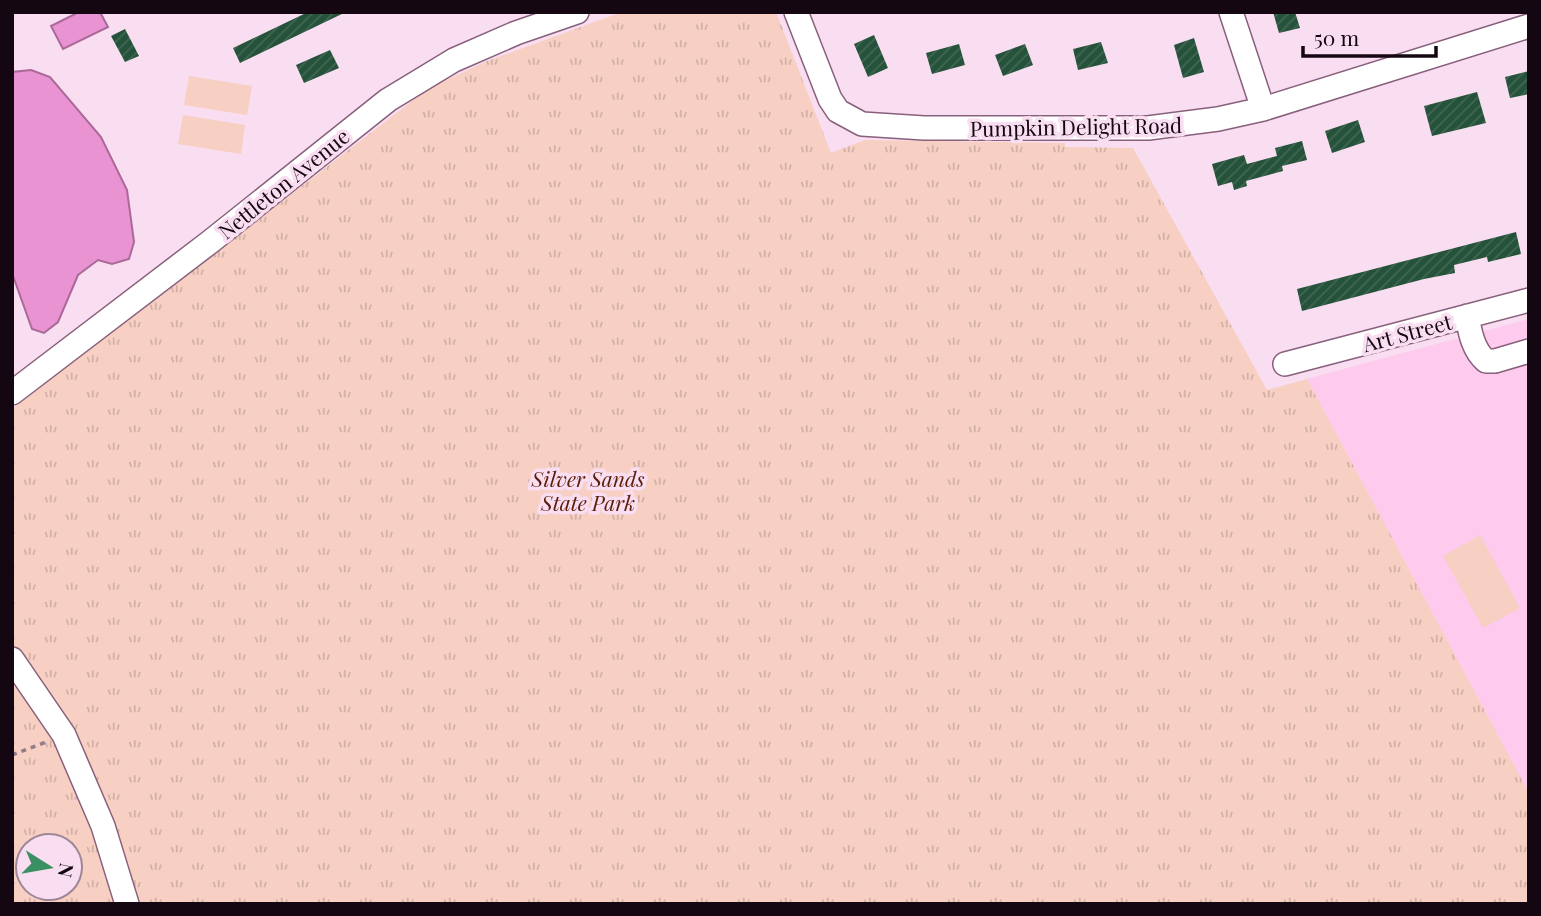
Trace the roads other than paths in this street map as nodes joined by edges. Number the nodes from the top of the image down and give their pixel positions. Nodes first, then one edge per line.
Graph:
1 (577, 12) edge
2 (796, 12) edge
3 (1231, 12) edge
4 (1527, 12) edge
5 (1529, 18) edge
6 (1529, 26) edge
7 (1263, 109) junction
8 (1529, 300) edge
9 (1466, 316) junction
10 (1529, 351) edge
11 (1285, 364) dead end
12 (12, 393) edge
13 (12, 659) edge
14 (127, 904) edge

1 - 12 street, Nettleton Avenue
2 - 7 street, Pumpkin Delight Road
3 - 7 street
4 - 5 street
6 - 7 street, Pumpkin Delight Road
8 - 9 street, Art Street
9 - 10 street
9 - 11 street, Art Street
13 - 14 street

